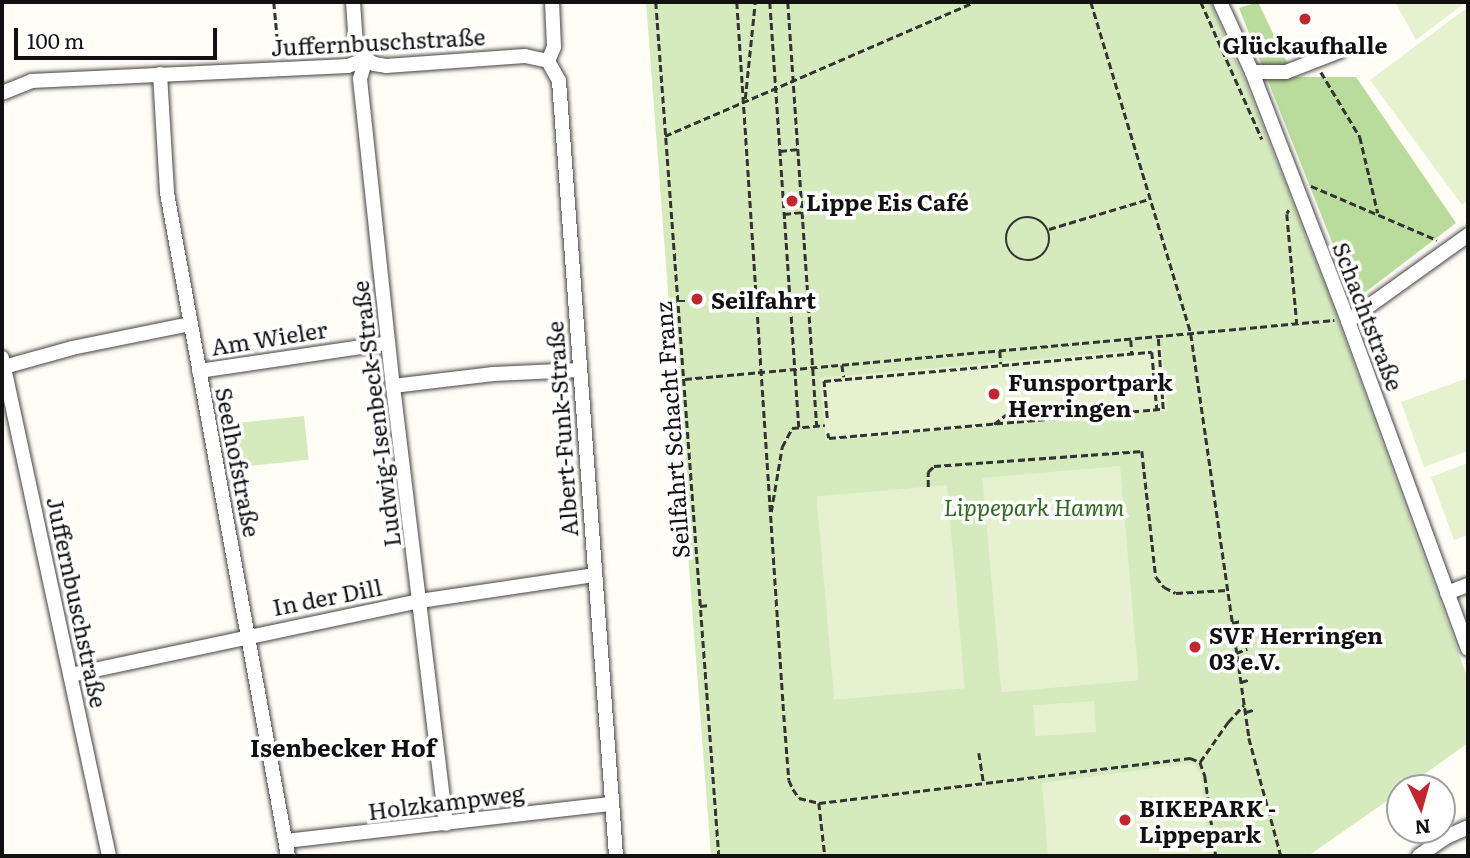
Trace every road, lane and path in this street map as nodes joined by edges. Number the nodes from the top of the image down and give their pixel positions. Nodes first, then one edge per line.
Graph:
1 (274, 2) edge
2 (353, 2) edge
3 (552, 2) edge
4 (656, 2) edge
5 (737, 2) edge
6 (755, 2) edge
7 (769, 2) edge
8 (788, 2) edge
9 (975, 2) edge
10 (1091, 2) edge
11 (1201, 2) edge
12 (1220, 2) edge
13 (1340, 51) dead end
14 (366, 59) junction
15 (548, 61) junction
16 (1312, 62) junction
17 (281, 68) junction
18 (1252, 72) junction
19 (160, 74) junction
20 (793, 80) junction
21 (775, 88) junction
22 (2, 93) edge
23 (744, 103) junction
24 (665, 136) junction
25 (1265, 145) dead end
26 (797, 149) junction
27 (779, 151) junction
28 (1293, 178) junction
29 (1149, 199) junction
30 (802, 212) junction
31 (1378, 213) junction
32 (783, 214) junction
33 (1295, 219) dead end
34 (1048, 229) junction
35 (1468, 235) edge
36 (1449, 247) junction
37 (678, 301) junction
38 (687, 301) dead end
39 (1330, 310) dead end
40 (1341, 321) junction
41 (190, 324) junction
42 (1297, 324) junction
43 (1191, 334) junction
44 (1158, 337) junction
45 (1131, 340) junction
46 (388, 343) junction
47 (1000, 351) junction
48 (1132, 353) junction
49 (3, 362) edge
50 (1001, 364) junction
51 (842, 365) junction
52 (812, 367) junction
53 (794, 369) junction
54 (579, 370) junction
55 (199, 371) junction
56 (760, 372) junction
57 (844, 377) junction
58 (684, 379) junction
59 (393, 386) junction
60 (1026, 399) dead end
61 (1016, 407) junction
62 (1157, 409) junction
63 (827, 418) dead end
64 (1029, 421) junction
65 (994, 424) junction
66 (817, 425) junction
67 (825, 425) dead end
68 (799, 427) junction
69 (828, 433) dead end
70 (928, 487) dead end
71 (770, 519) junction
72 (595, 575) junction
73 (1468, 585) edge
74 (1236, 591) dead end
75 (1227, 592) junction
76 (1447, 593) junction
77 (420, 601) junction
78 (709, 605) dead end
79 (700, 606) junction
80 (1241, 621) dead end
81 (1232, 624) junction
82 (248, 635) junction
83 (1247, 649) dead end
84 (1468, 649) edge
85 (1236, 653) junction
86 (71, 675) junction
87 (1251, 679) dead end
88 (1241, 682) junction
89 (1244, 705) junction
90 (1256, 709) dead end
91 (1245, 712) junction
92 (979, 753) dead end
93 (1200, 762) junction
94 (984, 783) junction
95 (819, 803) junction
96 (612, 804) junction
97 (446, 824) junction
98 (1468, 827) edge
99 (286, 841) junction
100 (109, 856) edge
101 (288, 856) edge
102 (616, 856) edge
103 (719, 856) edge
104 (825, 856) edge
105 (1216, 856) edge
106 (1281, 856) edge
107 (1419, 856) edge

1 - 17 path
2 - 14 street, Ludwig-Isenbeck-Straße
3 - 15 street, Albert-Funk-Straße
4 - 24 path, Seilfahrt Schacht Franz
5 - 23 path
6 - 23 path
7 - 21 path
8 - 20 path
9 - 20 path
10 - 29 path
11 - 25 path
12 - 18 street, Schachtstraße
13 - 16 street
14 - 15 street, Juffernbuschstraße
14 - 17 street, Juffernbuschstraße
14 - 46 street, Ludwig-Isenbeck-Straße
15 - 54 street, Albert-Funk-Straße
16 - 18 street
16 - 31 path
17 - 19 street, Juffernbuschstraße
18 - 28 street, Schachtstraße
19 - 22 street, Juffernbuschstraße
19 - 41 street, Seelhofstraße
20 - 21 path
20 - 26 path
21 - 23 path
21 - 27 path
23 - 24 path
23 - 56 path
24 - 37 path, Seilfahrt Schacht Franz
26 - 27 path
26 - 30 path
27 - 32 path
28 - 31 path
28 - 40 street, Schachtstraße
29 - 34 path
29 - 43 path
30 - 32 path
30 - 52 path
31 - 36 path
32 - 53 path
33 - 42 path
34 - 34 path
35 - 36 street
36 - 40 street
37 - 38 path
37 - 58 path, Seilfahrt Schacht Franz
39 - 40 path
40 - 42 path
40 - 76 street, Schachtstraße
41 - 49 street
41 - 55 street, Seelhofstraße
42 - 43 path
43 - 44 path
43 - 75 path
44 - 45 path
44 - 62 path
45 - 47 path
45 - 48 path
46 - 55 street, Am Wieler
46 - 59 street, Ludwig-Isenbeck-Straße
47 - 50 path
47 - 51 path
48 - 50 path
48 - 62 path
49 - 86 street, Juffernbuschstraße
50 - 57 path
51 - 52 path
51 - 57 path
52 - 53 path
52 - 66 path
53 - 56 path
53 - 68 path
54 - 59 street
54 - 72 street, Albert-Funk-Straße
55 - 82 street, Seelhofstraße
56 - 58 path
56 - 71 path
57 - 63 path
58 - 79 path, Seilfahrt Schacht Franz
59 - 77 street, Ludwig-Isenbeck-Straße
60 - 61 path
61 - 64 path
61 - 65 path
62 - 64 path
64 - 65 path
65 - 69 path
66 - 67 path
66 - 68 path
68 - 71 path
70 - 75 path
71 - 95 path
72 - 77 street, In der Dill
72 - 96 street, Albert-Funk-Straße
73 - 76 street
74 - 75 path
75 - 81 path
76 - 84 street, Schachtstraße
77 - 82 street, In der Dill
77 - 97 street, Ludwig-Isenbeck-Straße
78 - 79 path
79 - 103 path, Seilfahrt Schacht Franz
80 - 81 path
81 - 85 path
82 - 86 street, In der Dill
82 - 99 street, Seelhofstraße
83 - 85 path
85 - 88 path
86 - 100 street, Juffernbuschstraße
87 - 88 path
88 - 89 path
89 - 91 path
89 - 93 path
90 - 91 path
91 - 106 path
92 - 94 path
93 - 94 path
93 - 105 path
94 - 95 path
95 - 104 path
96 - 97 street, Holzkampweg
96 - 102 street, Albert-Funk-Straße
97 - 99 street, Holzkampweg
98 - 107 street
99 - 101 street, Seelhofstraße

